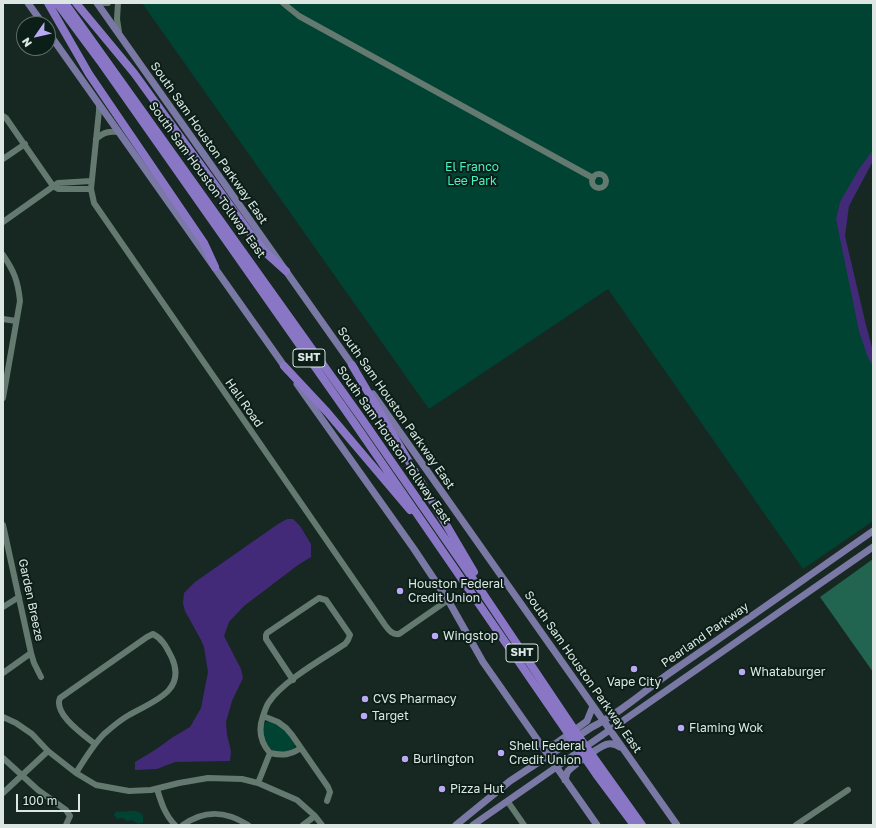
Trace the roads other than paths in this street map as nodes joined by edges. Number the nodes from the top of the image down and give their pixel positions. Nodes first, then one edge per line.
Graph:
1 (28, 3) edge
2 (48, 3) edge
3 (57, 3) edge
4 (65, 3) edge
5 (76, 3) edge
6 (97, 3) edge
7 (102, 3) edge
8 (108, 3) edge
9 (118, 3) edge
10 (284, 3) edge
11 (37, 16) edge
12 (121, 38) junction
13 (56, 43) edge
14 (98, 103) junction
15 (3, 116) edge
16 (119, 132) junction
17 (96, 139) junction
18 (25, 144) junction
19 (3, 159) edge
20 (593, 178) dead end
21 (91, 181) junction
22 (53, 186) junction
23 (90, 189) junction
24 (3, 222) edge
25 (3, 255) edge
26 (215, 267) junction
27 (286, 271) junction
28 (3, 319) edge
29 (16, 322) junction
30 (352, 365) junction
31 (284, 366) junction
32 (4, 381) edge
33 (3, 398) edge
34 (3, 526) edge
35 (873, 531) edge
36 (435, 539) junction
37 (873, 548) edge
38 (484, 595) junction
39 (18, 597) junction
40 (776, 598) junction
41 (448, 600) junction
42 (3, 607) edge
43 (784, 609) junction
44 (31, 654) junction
45 (695, 656) junction
46 (703, 666) junction
47 (3, 673) edge
48 (41, 677) dead end
49 (293, 680) junction
50 (593, 706) junction
51 (559, 714) junction
52 (263, 716) junction
53 (3, 717) edge
54 (604, 721) junction
55 (610, 730) junction
56 (95, 744) junction
57 (541, 745) junction
58 (301, 748) junction
59 (622, 748) junction
60 (48, 751) junction
61 (270, 753) junction
62 (549, 756) junction
63 (3, 758) edge
64 (556, 767) junction
65 (599, 772) junction
66 (76, 773) junction
67 (22, 776) junction
68 (565, 780) junction
69 (258, 782) junction
70 (157, 788) junction
71 (848, 790) dead end
72 (3, 793) edge
73 (327, 801) dead end
74 (508, 802) junction
75 (476, 809) junction
76 (315, 816) junction
77 (483, 817) junction
78 (66, 825) edge
79 (175, 825) edge
80 (183, 825) edge
81 (248, 825) edge
82 (303, 825) edge
83 (322, 825) edge
84 (456, 825) edge
85 (473, 825) edge
86 (524, 825) edge
87 (597, 825) edge
88 (634, 825) edge
89 (642, 825) edge
90 (677, 825) edge
91 (796, 825) edge

1 - 11 main road
2 - 26 highway
3 - 36 highway, South Sam Houston Tollway East / SHT
4 - 38 highway, South Sam Houston Tollway East / SHT
5 - 27 highway
6 - 12 main road, South Sam Houston Parkway East
7 - 8 street
9 - 12 street
10 - 20 street
12 - 27 main road, South Sam Houston Parkway East
13 - 14 main road
14 - 16 main road
14 - 17 street, Hall Road
15 - 18 street
16 - 17 street
16 - 26 main road
17 - 21 street, Hall Road
18 - 19 street
18 - 22 street
21 - 22 street
21 - 23 street, Hall Road
22 - 23 street
22 - 24 street
23 - 41 street, Hall Road
25 - 29 street
26 - 31 main road
27 - 30 main road, South Sam Houston Parkway East
28 - 29 street
29 - 32 street
30 - 38 highway
30 - 50 main road, South Sam Houston Parkway East
31 - 36 highway
31 - 41 main road
32 - 33 street
34 - 39 street, Garden Breeze
35 - 40 main road, Pearland Parkway
36 - 51 highway, South Sam Houston Tollway East / SHT
37 - 43 main road, Pearland Parkway
38 - 51 highway, South Sam Houston Tollway East / SHT
39 - 42 street
39 - 44 street, Garden Breeze
40 - 43 main road
40 - 45 main road, Pearland Parkway
41 - 57 main road
43 - 46 main road, Pearland Parkway
44 - 47 street
44 - 48 street, Garden Breeze
45 - 46 main road
45 - 54 main road, Pearland Parkway
46 - 55 main road, Pearland Parkway
49 - 49 street
49 - 52 street
50 - 54 main road, South Sam Houston Parkway East
50 - 57 main road
51 - 65 highway, South Sam Houston Tollway East / SHT
52 - 58 street
52 - 61 street
53 - 60 street
54 - 55 main road, South Sam Houston Parkway East
54 - 62 main road, Pearland Parkway
55 - 59 main road, South Sam Houston Parkway East
55 - 64 main road, Pearland Parkway
56 - 56 street
56 - 66 street
57 - 62 main road
58 - 61 street
58 - 73 street
59 - 68 main road
59 - 90 main road, South Sam Houston Parkway East
60 - 66 street
60 - 67 street
61 - 69 street
62 - 64 main road
62 - 75 main road, Pearland Parkway
63 - 67 street
64 - 68 main road
64 - 74 main road, Pearland Parkway
65 - 88 highway, South Sam Houston Tollway East / SHT
65 - 89 highway, South Sam Houston Tollway East / SHT
66 - 70 street
67 - 72 street
67 - 78 street
68 - 87 main road
69 - 70 street
69 - 76 street
70 - 79 street
71 - 91 street
74 - 77 main road, Pearland Parkway
74 - 86 street
75 - 77 main road
75 - 84 main road, Pearland Parkway
76 - 82 street
76 - 83 street
77 - 85 main road, Pearland Parkway
80 - 81 street

